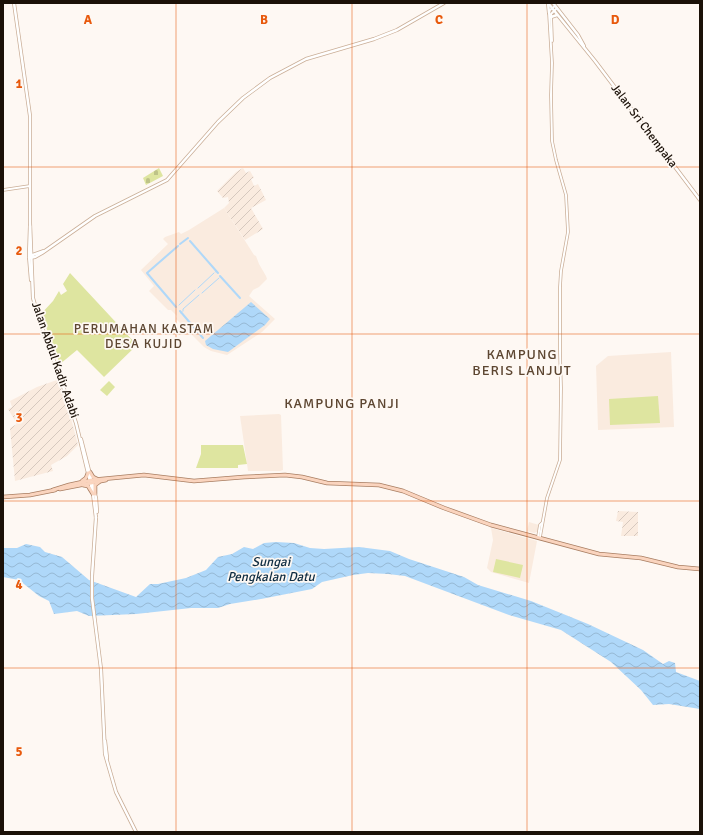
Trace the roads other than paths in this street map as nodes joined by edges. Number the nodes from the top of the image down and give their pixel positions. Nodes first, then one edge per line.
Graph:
1 (14, 3) edge
2 (444, 3) edge
3 (548, 3) edge
4 (554, 7) edge
5 (549, 13) junction
6 (557, 15) junction
7 (551, 17) junction
8 (551, 44) junction
9 (587, 51) junction
10 (30, 186) junction
11 (3, 190) edge
12 (700, 200) edge
13 (30, 257) junction
14 (89, 473) junction
15 (100, 480) junction
16 (91, 482) junction
17 (78, 484) junction
18 (94, 494) junction
19 (3, 496) edge
20 (539, 537) junction
21 (700, 569) edge
22 (136, 832) edge

1 - 10 main road, Jalan Abdul Kadir Adabi
2 - 13 main road
3 - 4 main road
3 - 5 main road
4 - 5 street
4 - 6 main road
4 - 7 street
4 - 9 main road
5 - 8 street
6 - 7 main road
6 - 9 main road
7 - 8 street
8 - 20 street
9 - 12 main road, Jalan Sri Chempaka
10 - 11 street
10 - 13 main road, Jalan Abdul Kadir Adabi
13 - 14 main road, Jalan Abdul Kadir Adabi
14 - 15 main road
14 - 16 main road, Jalan Abdul Kadir Adabi
14 - 17 main road
15 - 16 main road
15 - 18 main road
15 - 20 main road
16 - 17 main road
16 - 18 main road, Jalan Abdul Kadir Adabi
17 - 18 main road
17 - 19 main road
18 - 22 main road, Jalan Abdul Kadir Adabi
20 - 21 main road

